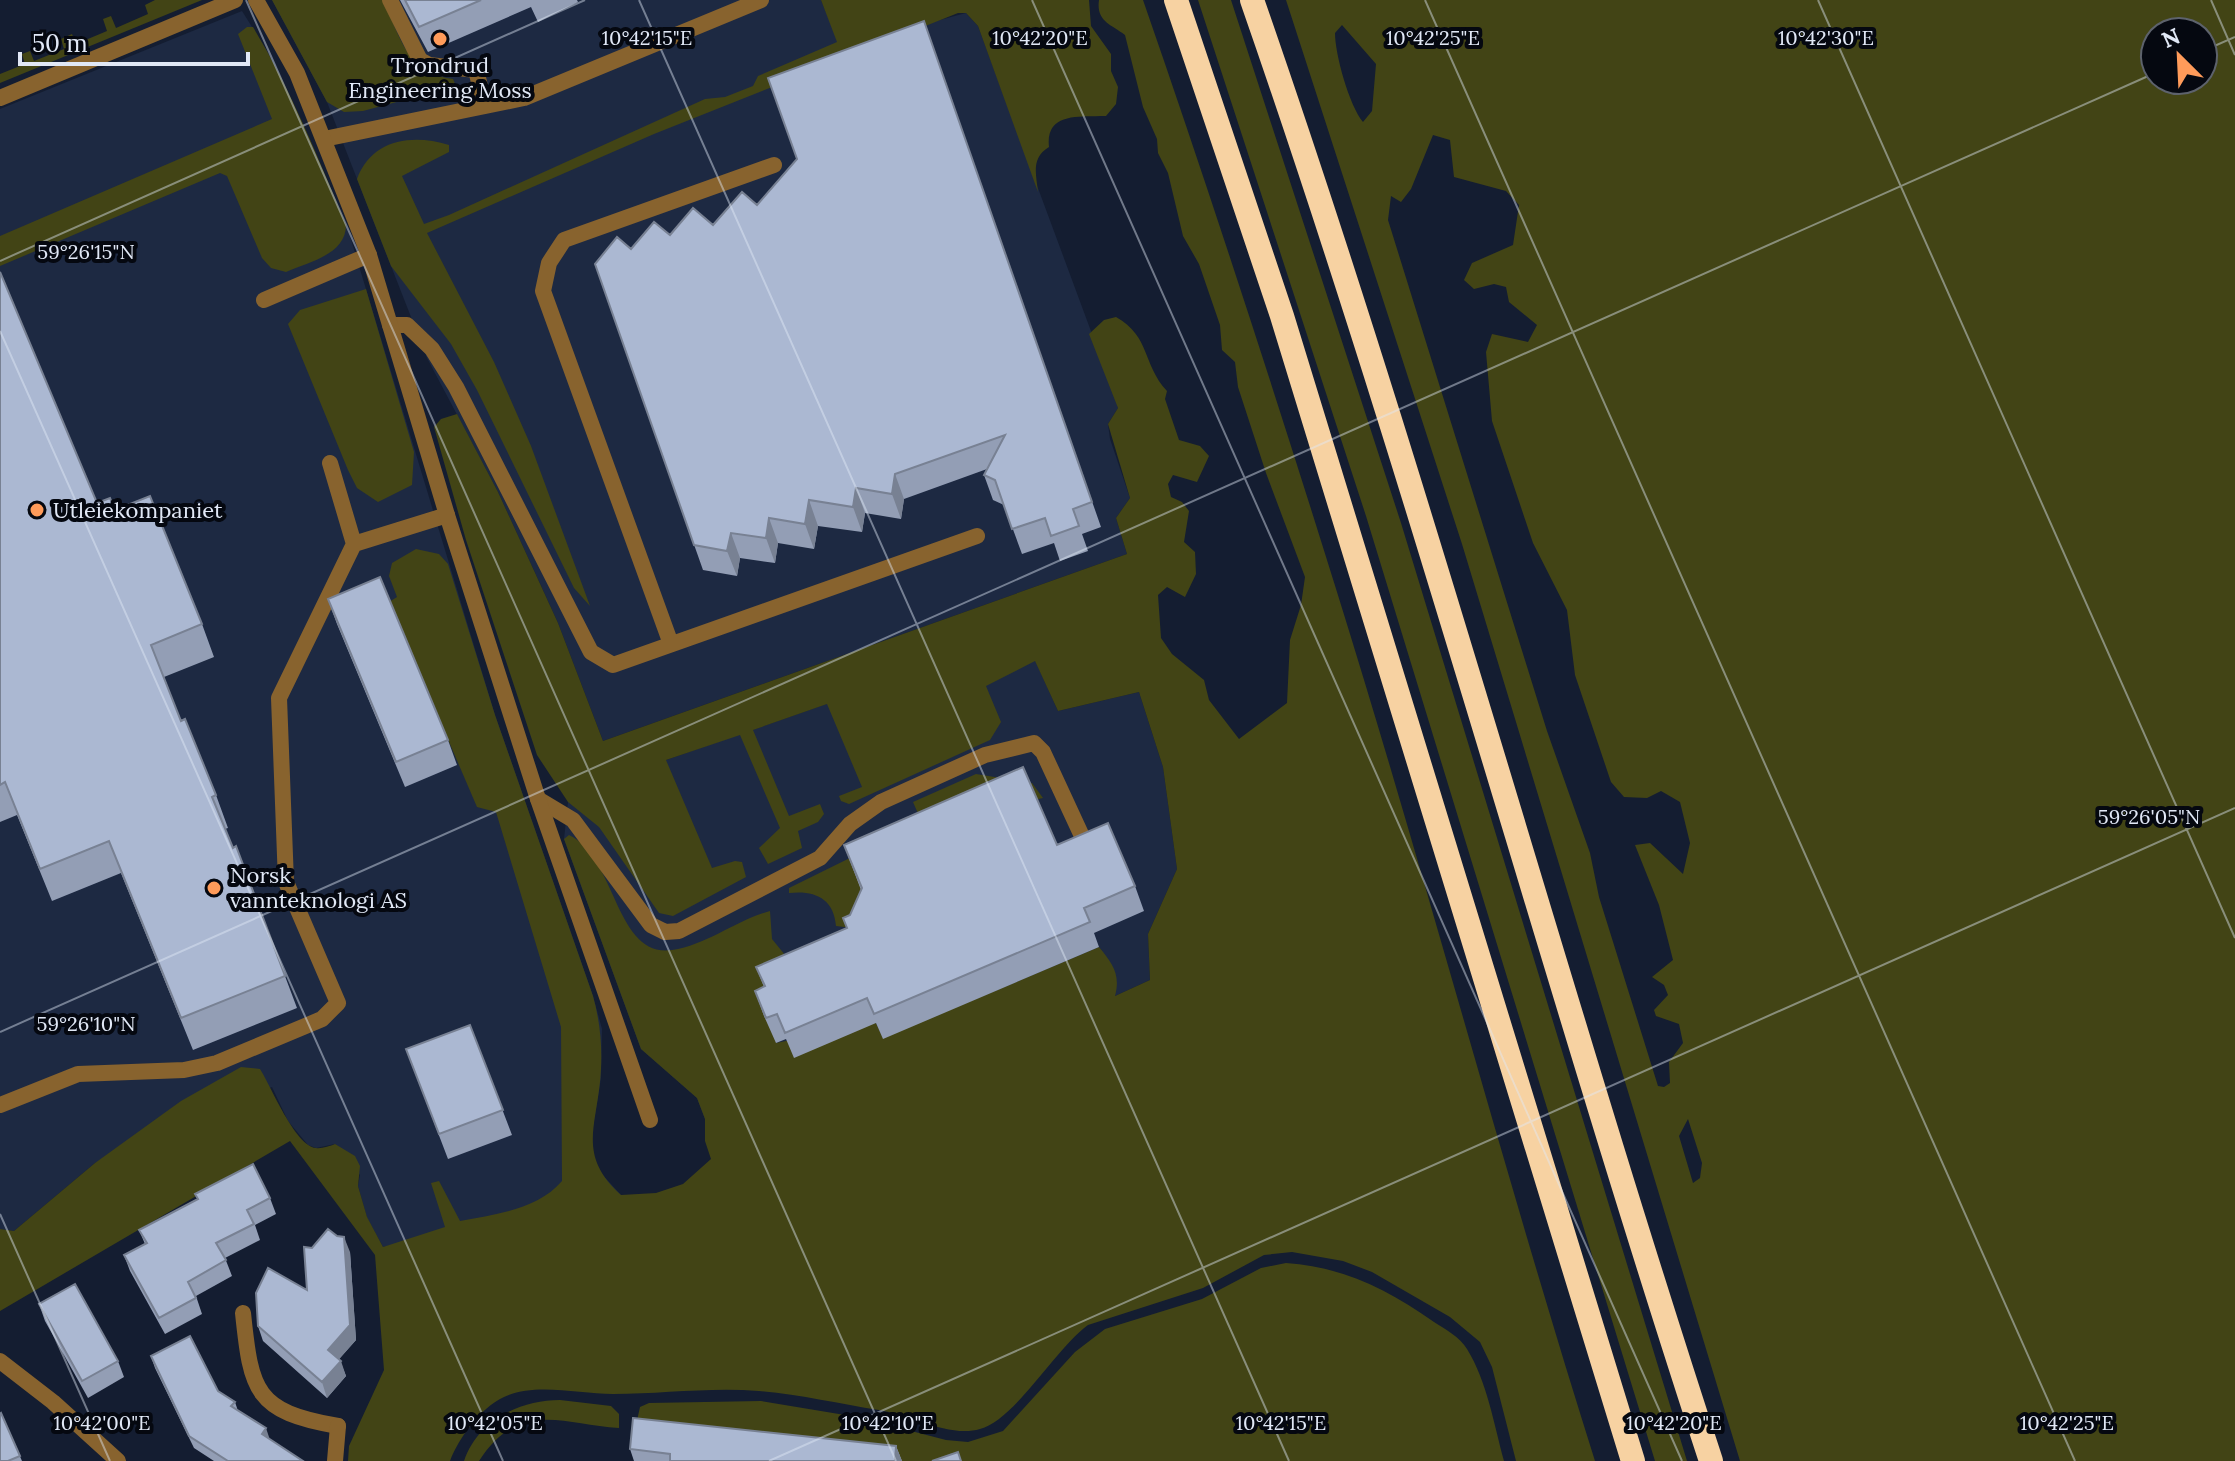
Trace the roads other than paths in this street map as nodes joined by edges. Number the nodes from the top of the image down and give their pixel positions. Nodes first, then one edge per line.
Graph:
1 (235, 0) edge
2 (256, 0) edge
3 (390, 0) edge
4 (761, 0) edge
5 (1176, 0) edge
6 (1252, 0) edge
7 (0, 98) edge
8 (485, 106) junction
9 (324, 139) junction
10 (774, 165) dead end
11 (369, 255) junction
12 (264, 300) dead end
13 (390, 325) junction
14 (330, 463) dead end
15 (447, 515) junction
16 (977, 536) dead end
17 (354, 544) junction
18 (671, 644) junction
19 (538, 799) junction
20 (1087, 847) edge
21 (0, 1105) edge
22 (650, 1120) dead end
23 (243, 1313) dead end
24 (0, 1361) edge
25 (118, 1461) edge
26 (335, 1461) edge
27 (1633, 1461) edge
28 (1711, 1461) edge

1 - 7 street
2 - 9 street
3 - 8 street
4 - 8 street
5 - 27 highway
6 - 28 highway
8 - 9 street
9 - 11 street
10 - 18 street
11 - 12 street
11 - 13 street
13 - 15 street
13 - 18 street
14 - 17 street
15 - 17 street
15 - 19 street
16 - 18 street
17 - 21 street
19 - 20 street
19 - 22 street
23 - 26 street
24 - 25 street

